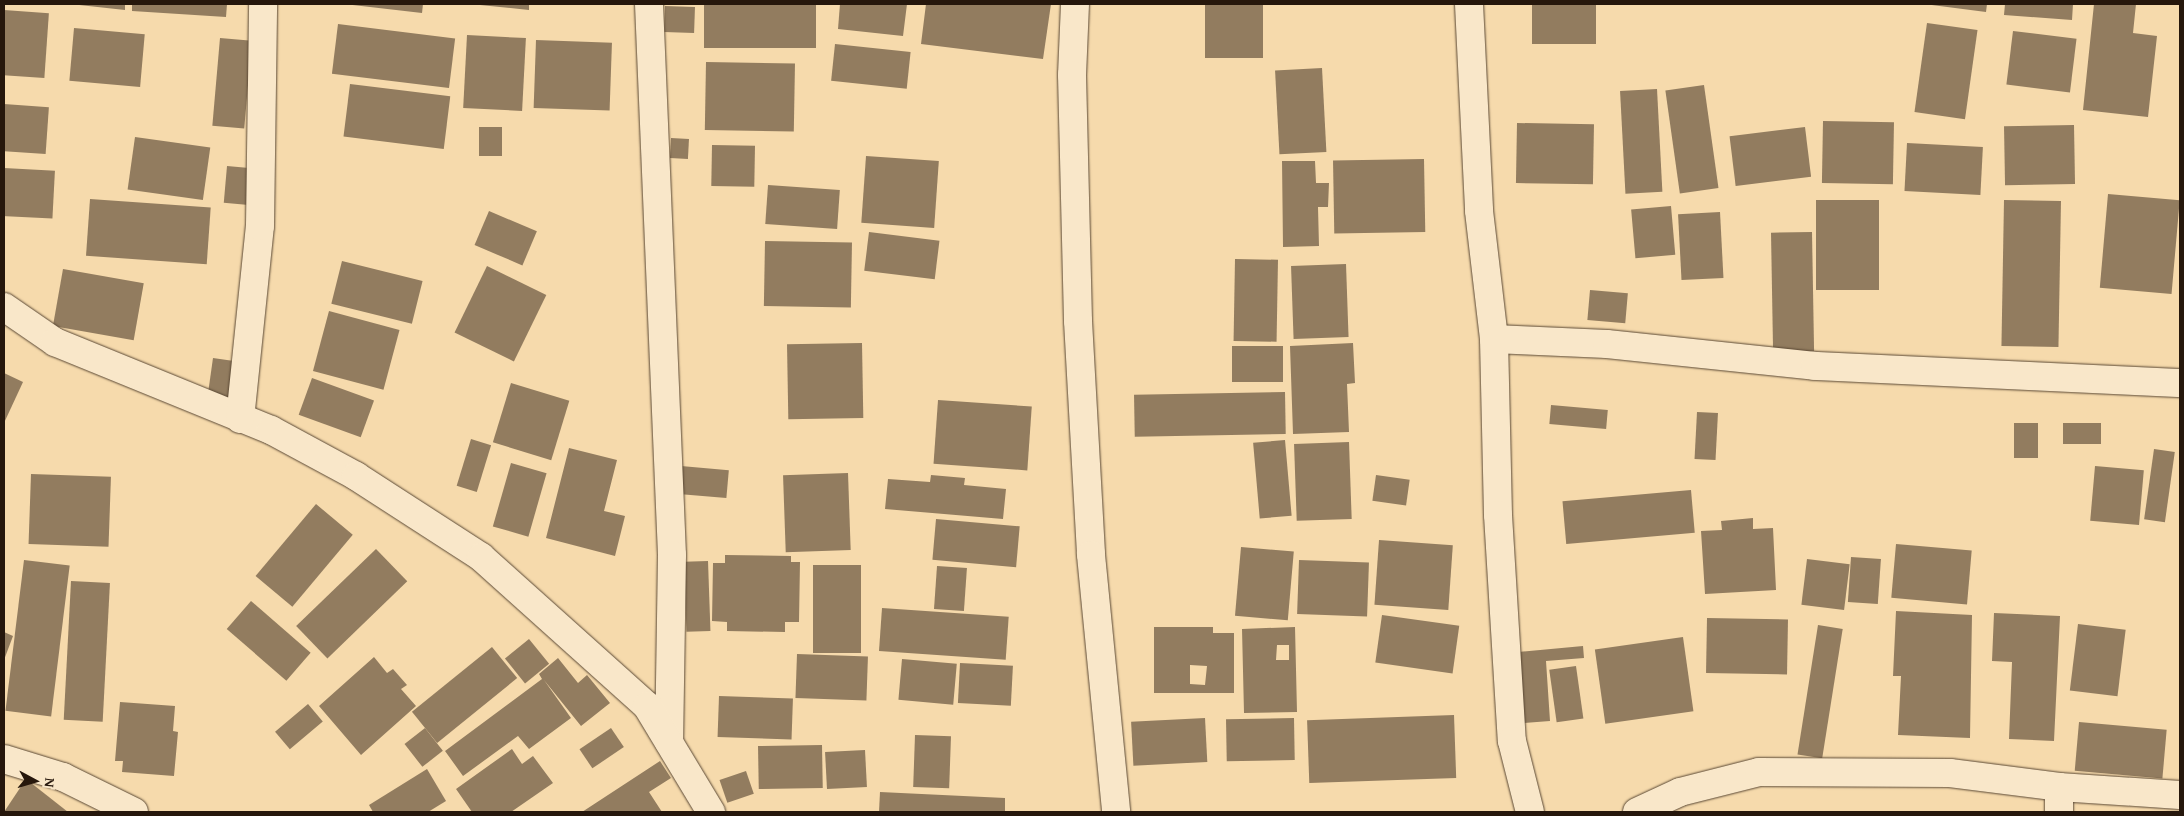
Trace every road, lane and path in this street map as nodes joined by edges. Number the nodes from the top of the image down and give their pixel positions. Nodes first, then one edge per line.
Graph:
1 (263, 4) edge
2 (649, 4) edge
3 (1076, 4) edge
4 (1469, 4) edge
5 (4, 307) edge
6 (1494, 339) junction
7 (2180, 383) edge
8 (240, 419) junction
9 (669, 742) junction
10 (4, 760) edge
11 (2180, 796) edge
12 (2059, 800) edge
13 (134, 812) edge
14 (711, 812) edge
15 (1116, 812) edge
16 (1530, 812) edge
17 (1637, 812) edge

1 - 8 street
2 - 9 street
3 - 15 street
4 - 6 street
5 - 8 street
6 - 7 street
6 - 16 street
8 - 9 street
9 - 14 street
10 - 13 street
11 - 12 street
12 - 17 street

